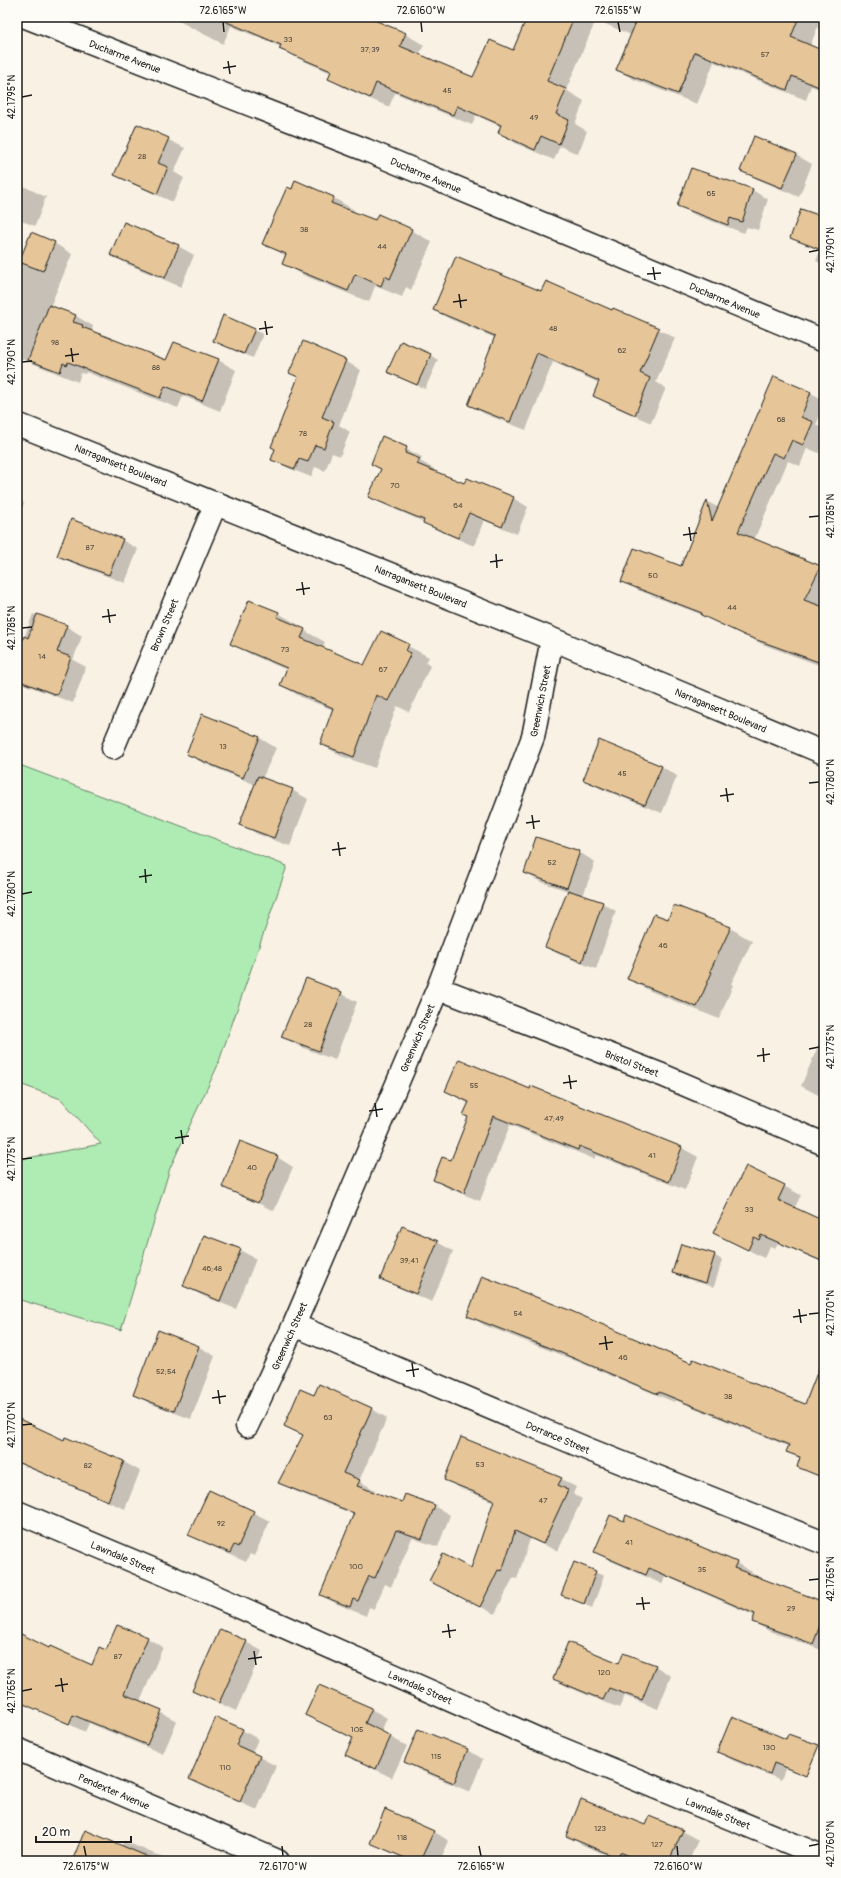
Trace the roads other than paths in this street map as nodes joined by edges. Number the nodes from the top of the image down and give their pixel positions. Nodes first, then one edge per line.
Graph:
1 (26, 17) edge
2 (824, 341) edge
3 (17, 424) edge
4 (216, 503) junction
5 (552, 639) junction
6 (113, 748) dead end
7 (824, 753) edge
8 (438, 988) junction
9 (824, 1144) edge
10 (294, 1325) junction
11 (247, 1426) dead end
12 (17, 1512) edge
13 (824, 1543) edge
14 (17, 1749) edge
15 (824, 1857) edge
16 (278, 1861) edge

1 - 2 street, Ducharme Avenue
3 - 4 street, Narragansett Boulevard
4 - 5 street, Narragansett Boulevard
4 - 6 street, Brown Street
5 - 7 street, Narragansett Boulevard
5 - 8 street, Greenwich Street
8 - 9 street, Bristol Street
8 - 10 street, Greenwich Street
10 - 11 street, Greenwich Street
10 - 13 street, Dorrance Street
12 - 15 street, Lawndale Street
14 - 16 street, Pendexter Avenue

